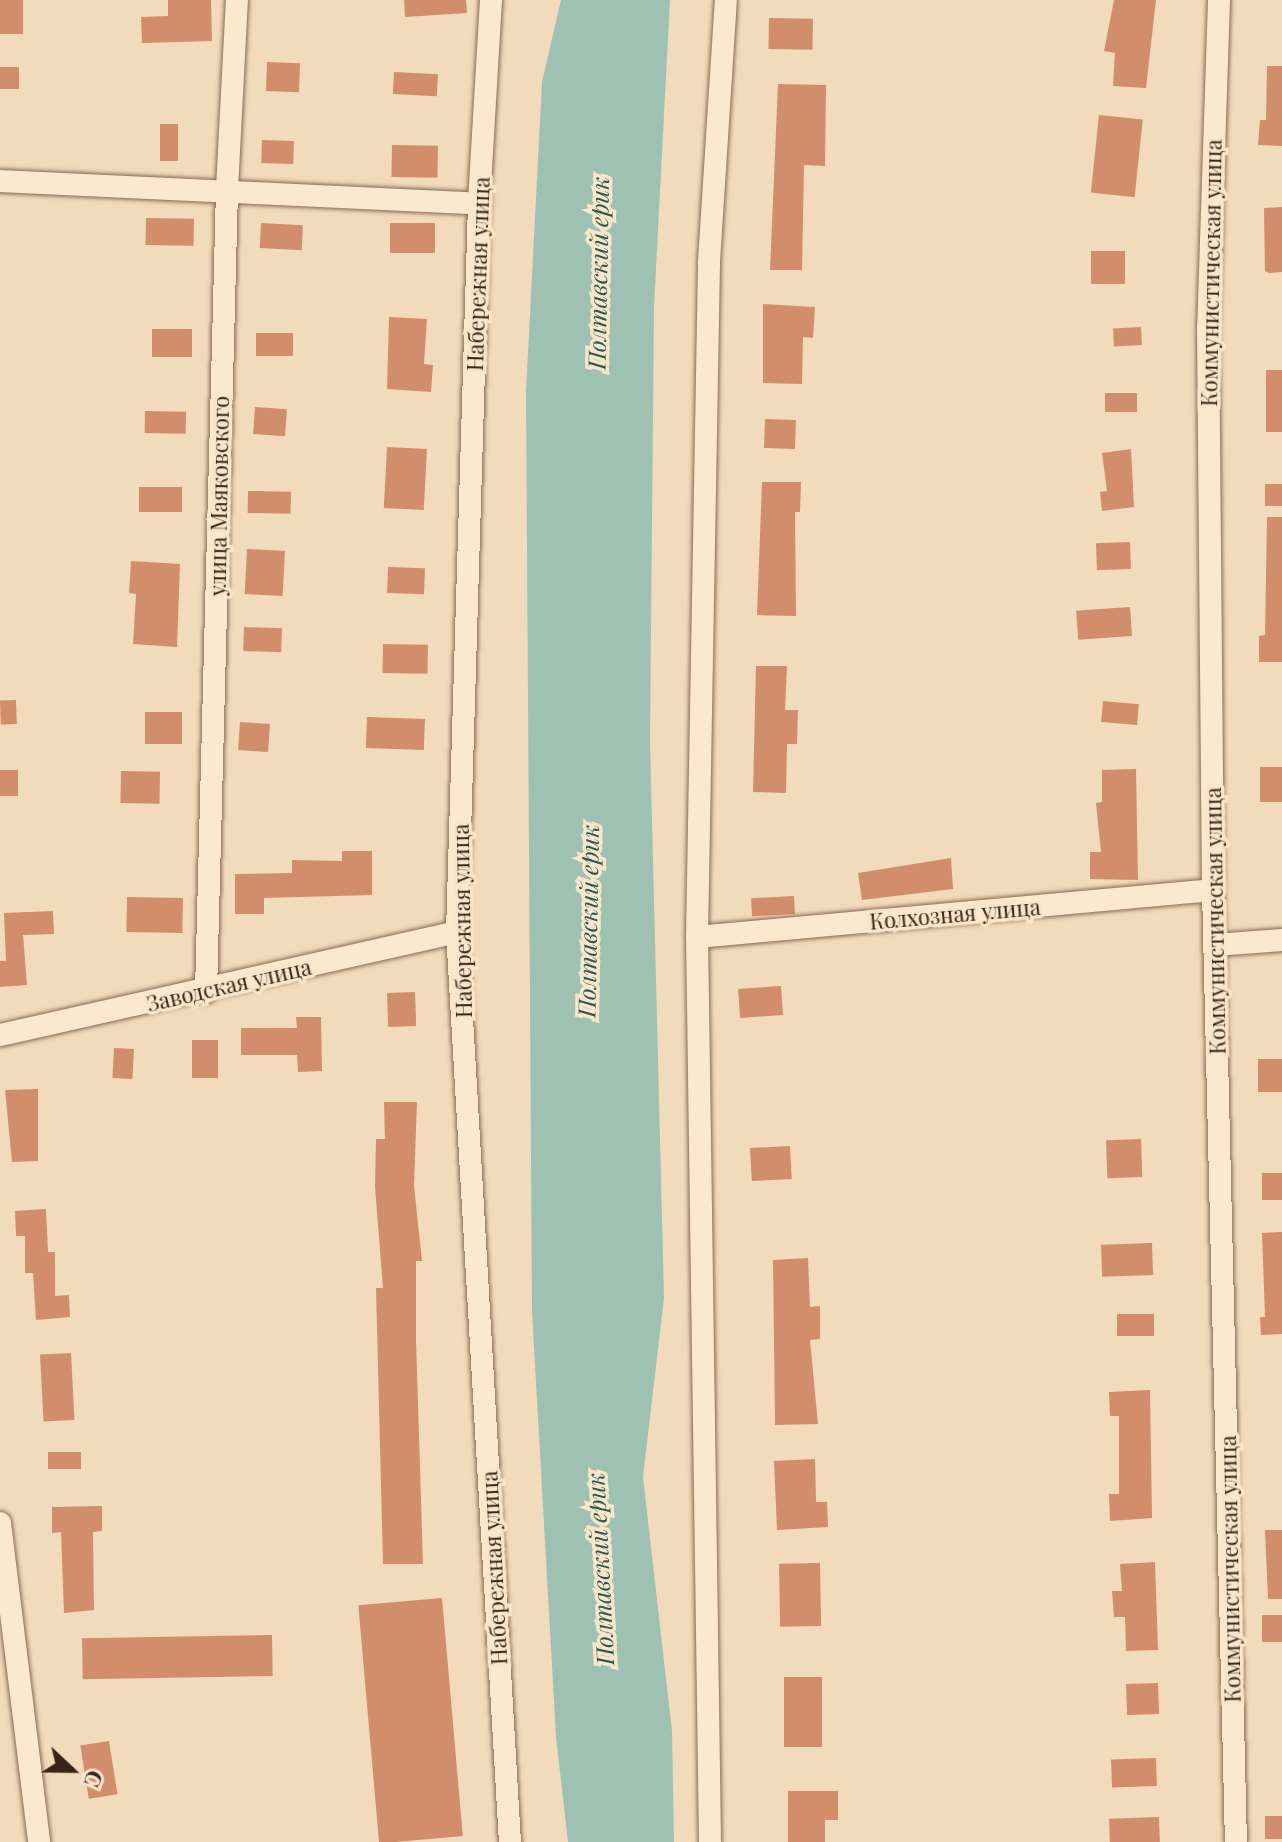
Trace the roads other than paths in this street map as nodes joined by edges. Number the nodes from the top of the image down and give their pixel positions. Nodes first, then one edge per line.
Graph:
1 (237, 0) edge
2 (491, 0) edge
3 (726, 0) edge
4 (1219, 0) edge
5 (0, 181) edge
6 (227, 189) junction
7 (479, 204) junction
8 (1213, 890) junction
9 (457, 932) junction
10 (697, 937) junction
11 (1282, 940) edge
12 (1215, 945) junction
13 (206, 992) junction
14 (0, 1035) edge
15 (0, 1523) edge
16 (39, 1842) edge
17 (510, 1842) edge
18 (710, 1842) edge
19 (1236, 1842) edge

1 - 6 street, улица Маяковского
2 - 7 street, Набережная улица
3 - 10 street
4 - 8 street, Коммунистическая улица
5 - 6 street
6 - 7 street
6 - 13 street, улица Маяковского
7 - 9 street, Набережная улица
8 - 10 street, Колхозная улица
8 - 12 street, Коммунистическая улица
9 - 13 street, Заводская улица
9 - 17 street, Набережная улица
10 - 18 street
11 - 12 street
12 - 19 street, Коммунистическая улица
13 - 14 street, Заводская улица
15 - 16 street

